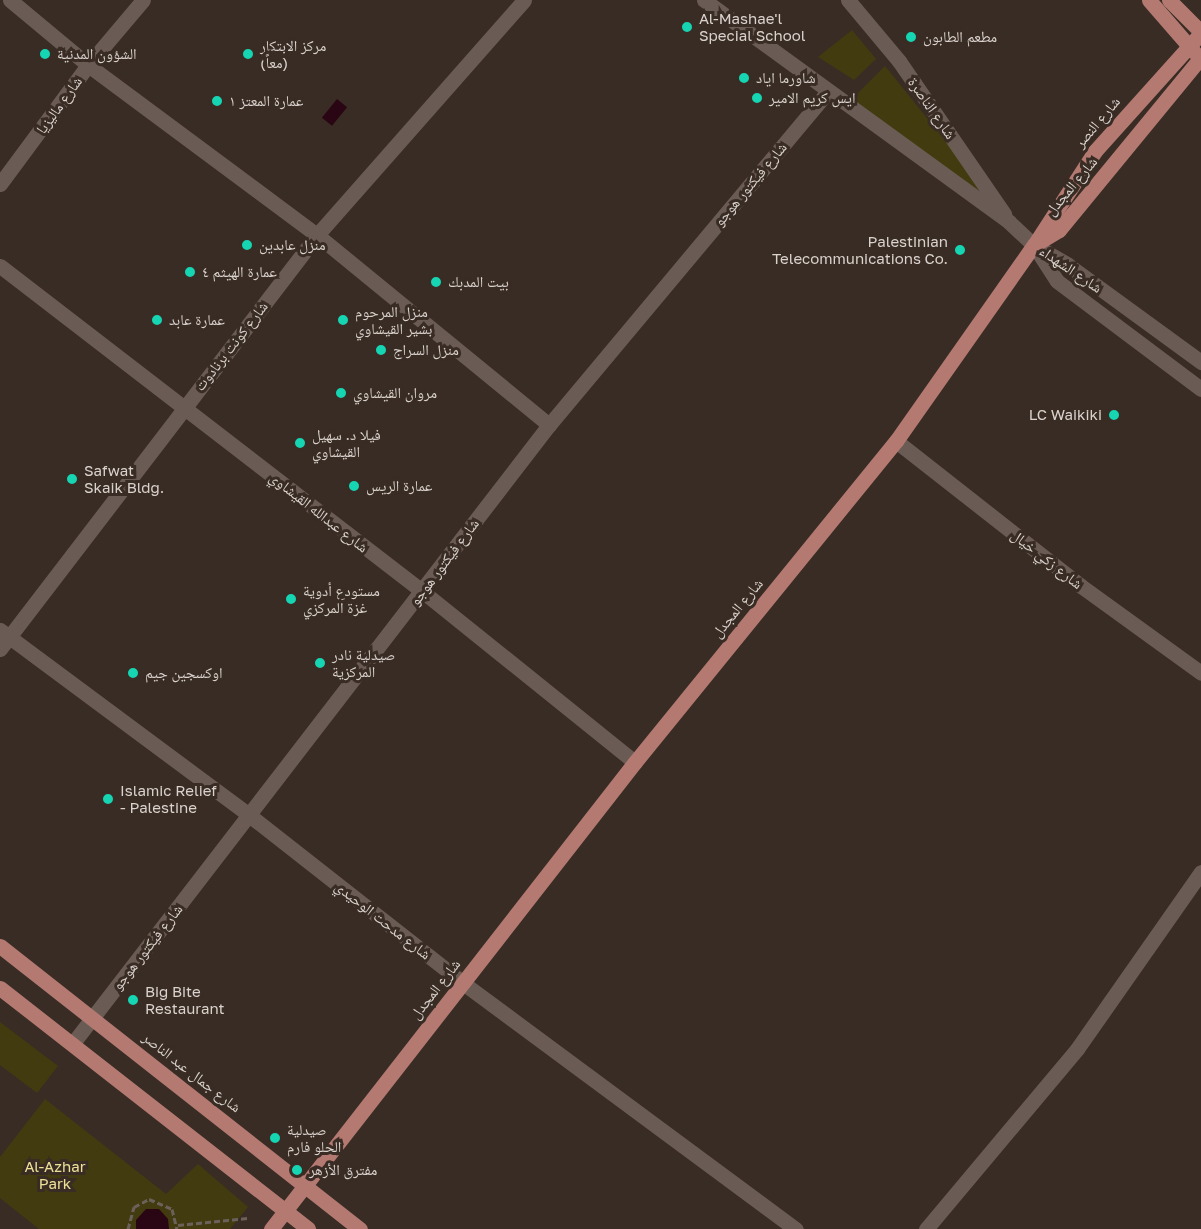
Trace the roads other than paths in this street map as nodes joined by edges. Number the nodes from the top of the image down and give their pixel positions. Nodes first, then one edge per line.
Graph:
1 (10, 0) edge
2 (143, 0) edge
3 (524, 0) edge
4 (704, 0) edge
5 (848, 0) edge
6 (1149, 0) edge
7 (1169, 0) edge
8 (1201, 33) edge
9 (1188, 46) junction
10 (1201, 58) edge
11 (88, 65) junction
12 (828, 91) junction
13 (0, 184) edge
14 (1009, 222) junction
15 (317, 235) junction
16 (1034, 245) junction
17 (0, 266) edge
18 (1201, 362) edge
19 (1201, 389) edge
20 (184, 407) junction
21 (549, 425) junction
22 (896, 441) junction
23 (422, 591) junction
24 (3, 639) edge
25 (1201, 673) edge
26 (635, 762) junction
27 (249, 815) junction
28 (1201, 872) edge
29 (0, 946) edge
30 (463, 983) junction
31 (0, 988) edge
32 (92, 1018) junction
33 (73, 1043) junction
34 (306, 1186) junction
35 (285, 1211) junction
36 (776, 1223) edge
37 (271, 1229) edge
38 (308, 1229) edge
39 (360, 1229) edge
40 (796, 1229) edge
41 (926, 1229) edge

1 - 11 street
2 - 11 street, شارع ماليزيا
3 - 15 street, شارع كونت برنادوت
4 - 12 street
5 - 14 street, شارع الناصرة
6 - 9 main road
7 - 8 main road
8 - 9 main road, شارع النصر
9 - 10 main road
9 - 16 main road, شارع النصر
10 - 16 main road, شارع المجدل
11 - 13 street, شارع ماليزيا
11 - 15 street
12 - 14 street
12 - 21 street, شارع فيكتور هوجو
14 - 16 street
15 - 20 street, شارع كونت برنادوت
15 - 21 street
16 - 18 street, شارع الشهداء
16 - 19 street, شارع الشهداء
16 - 22 main road, شارع المجدل
17 - 20 street, شارع عبدالله القيشاوي
20 - 23 street, شارع عبدالله القيشاوي
20 - 24 street, شارع كونت برنادوت
21 - 23 street, شارع فيكتور هوجو
22 - 25 street, شارع زكي خيال
22 - 26 main road, شارع المجدل
23 - 26 street, شارع عبدالله القيشاوي
23 - 27 street, شارع فيكتور هوجو
24 - 27 street, شارع مدحت الوحيدي
26 - 30 main road, شارع المجدل
27 - 30 street, شارع مدحت الوحيدي
27 - 32 street, شارع فيكتور هوجو
28 - 41 street
29 - 32 main road, شارع جمال عبد الناصر
30 - 34 main road, شارع المجدل
30 - 36 street, شارع مدحت الوحيدي
31 - 33 main road
32 - 33 street, شارع فيكتور هوجو
32 - 34 main road, شارع جمال عبد الناصر
33 - 35 main road
34 - 35 main road, شارع المجدل
34 - 39 main road, شارع جمال عبد الناصر
35 - 37 main road, شارع المجدل
35 - 38 main road
36 - 40 street, شارع مدحت الوحيدي

